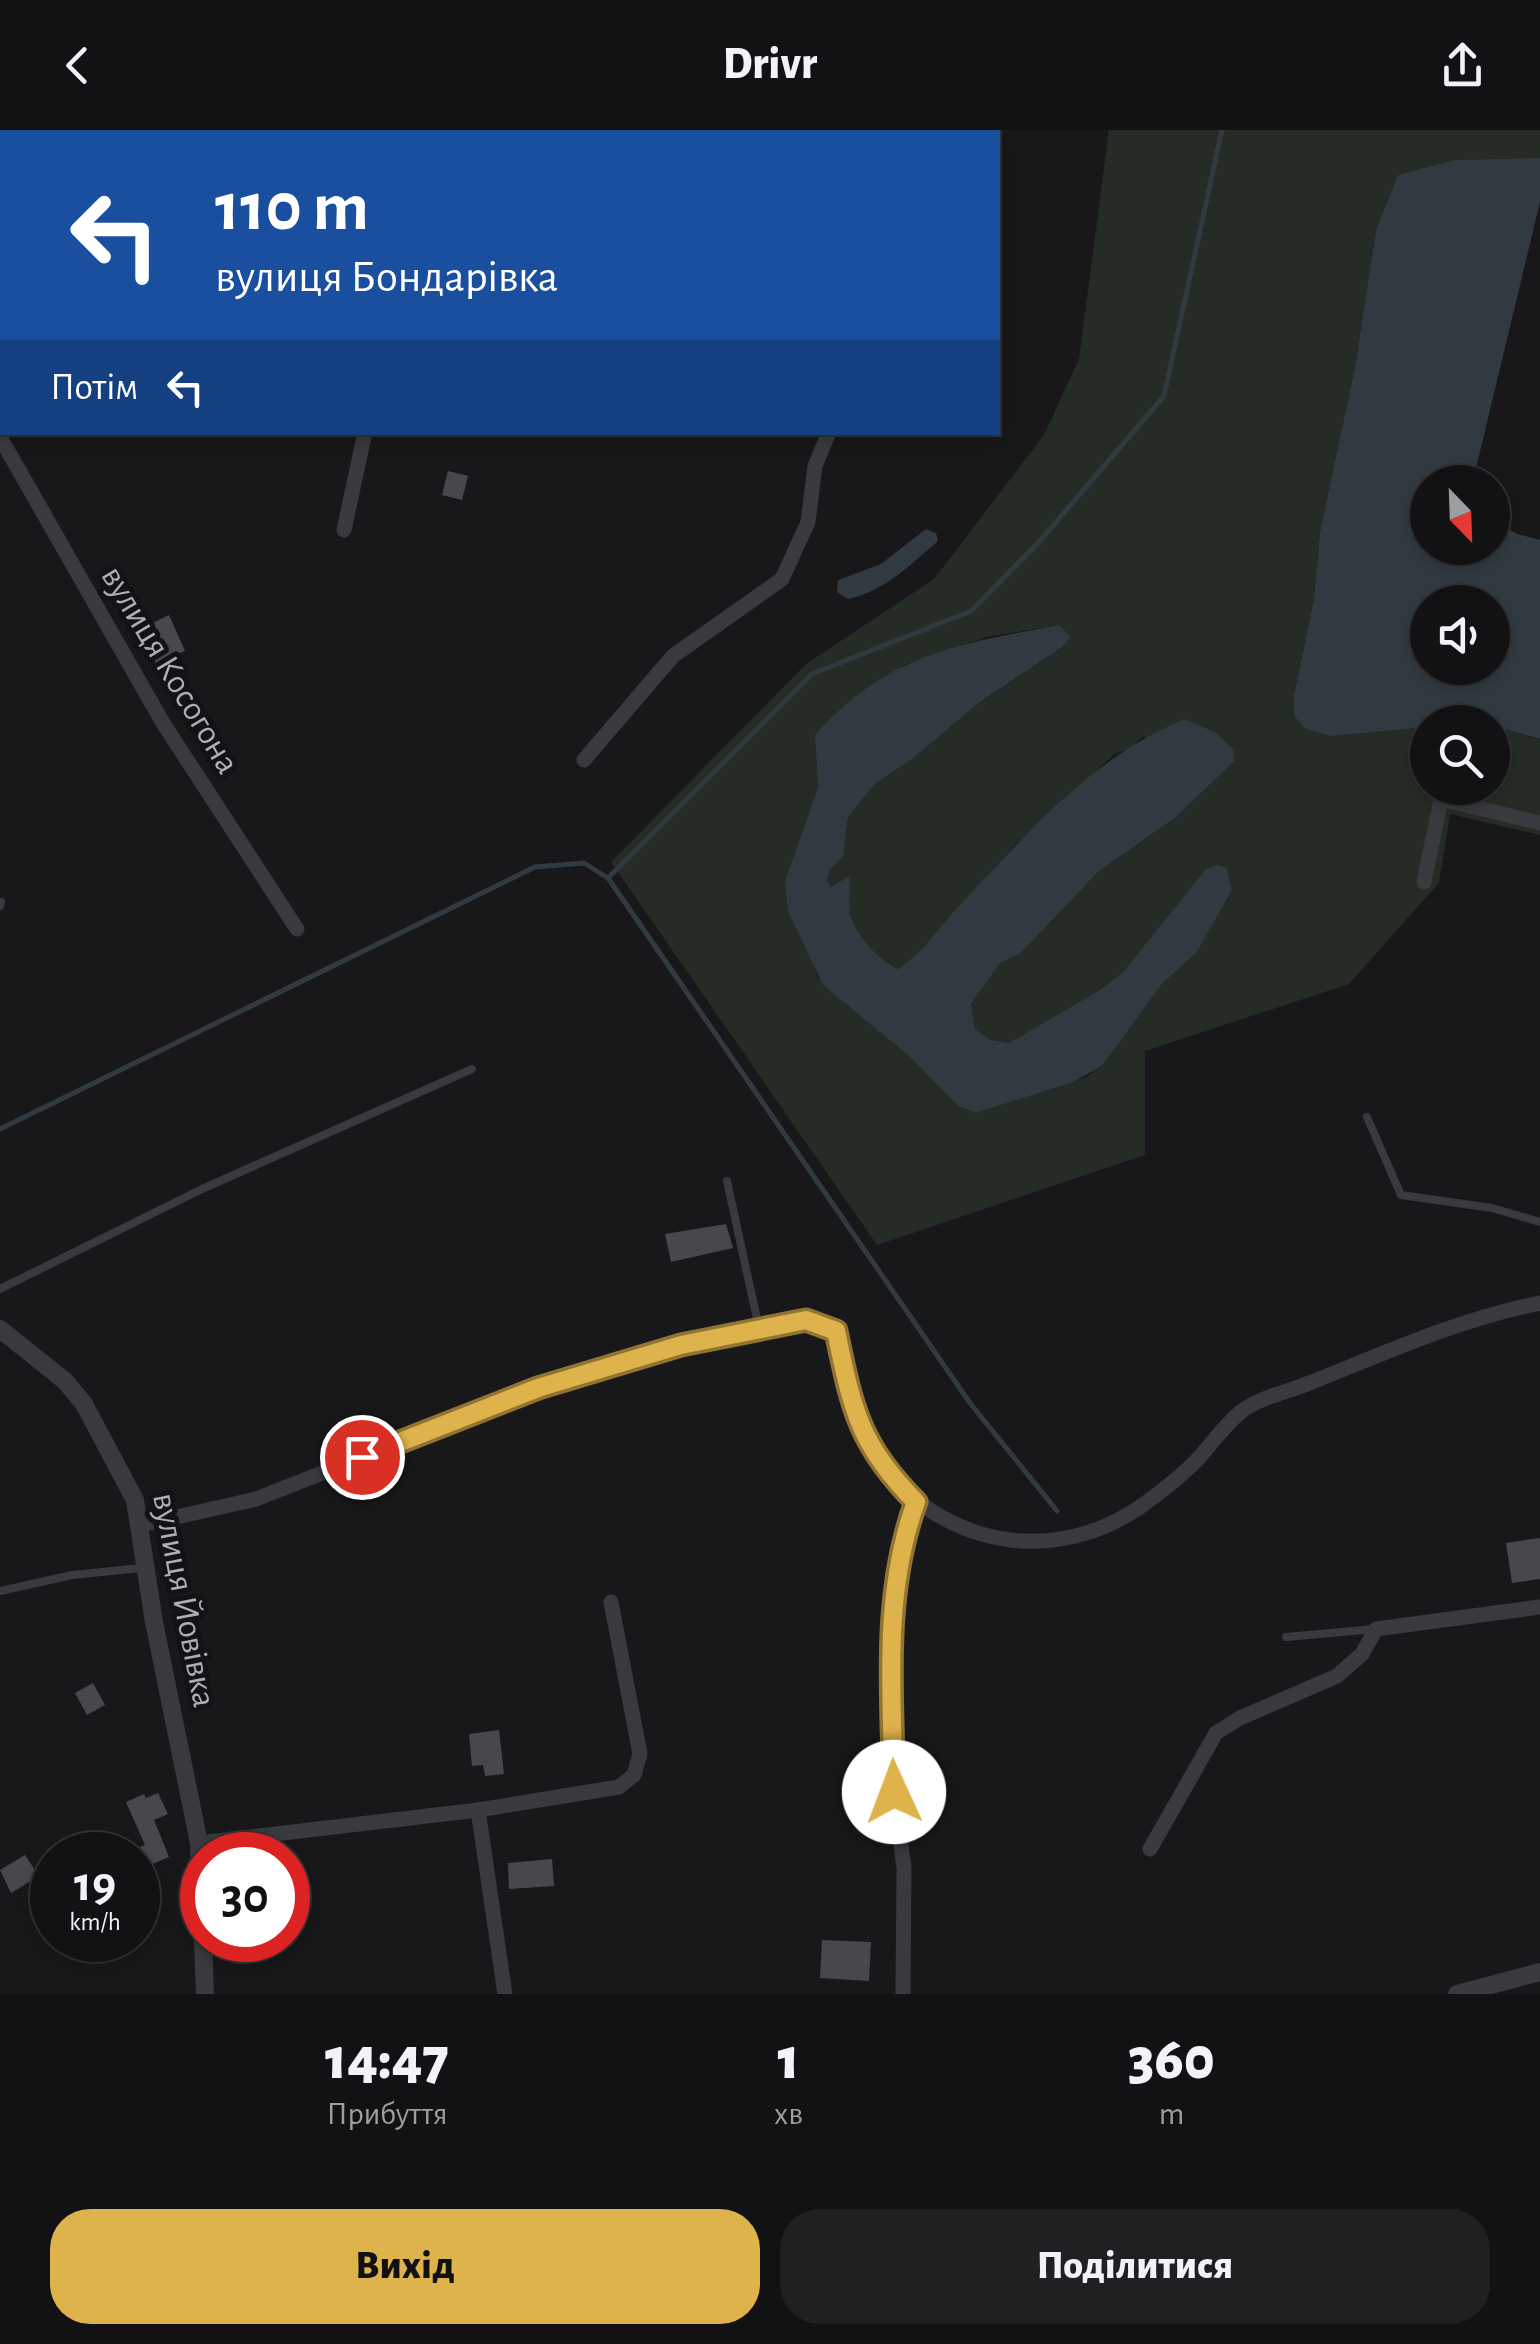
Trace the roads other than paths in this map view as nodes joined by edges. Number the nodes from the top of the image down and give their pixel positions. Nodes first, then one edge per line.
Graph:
1 (364, 435) edge
2 (828, 435) edge
3 (0, 437) edge
4 (344, 530) dead end
5 (584, 760) dead end
6 (1540, 822) edge
7 (1424, 882) dead end
8 (297, 929) dead end
9 (472, 1069) dead end
10 (1367, 1118) dead end
11 (726, 1181) dead end
12 (1540, 1222) edge
13 (0, 1289) edge
14 (1540, 1303) edge
15 (759, 1328) junction
16 (0, 1329) edge
17 (916, 1502) junction
18 (142, 1525) junction
19 (147, 1568) junction
20 (0, 1591) edge
21 (611, 1602) dead end
22 (1540, 1607) edge
23 (1376, 1629) junction
24 (1286, 1637) dead end
25 (478, 1810) junction
26 (196, 1832) edge
27 (297, 1832) edge
28 (1150, 1849) dead end
29 (204, 1962) edge
30 (1540, 1972) edge
31 (206, 1994) edge
32 (506, 1994) edge
33 (902, 1994) edge
34 (1457, 1994) edge

1 - 4 street
2 - 5 street
3 - 8 street, вулиця Косогона
6 - 7 street
9 - 13 lane
10 - 12 lane
11 - 15 lane
14 - 17 street
15 - 17 street
15 - 18 street
16 - 18 street, вулиця Йовівка
17 - 33 street
18 - 19 street, вулиця Йовівка
19 - 20 lane
19 - 26 street, вулиця Йовівка
21 - 25 street
22 - 23 street
23 - 24 lane
23 - 28 street
25 - 27 street
25 - 32 street
29 - 31 street
30 - 34 street

